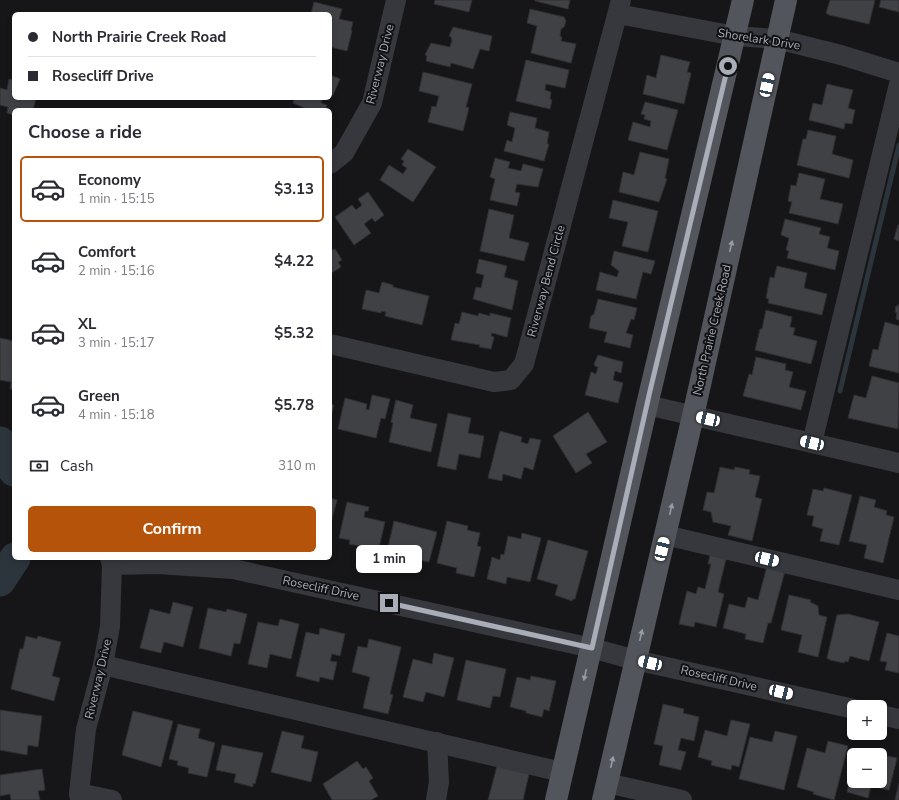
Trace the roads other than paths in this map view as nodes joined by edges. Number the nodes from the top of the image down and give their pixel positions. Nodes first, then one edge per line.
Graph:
1 (396, 0) edge
2 (743, 0) edge
3 (786, 0) edge
4 (619, 7) edge
5 (735, 36) junction
6 (777, 40) junction
7 (899, 72) edge
8 (899, 84) edge
9 (332, 162) edge
10 (332, 344) edge
11 (647, 405) junction
12 (693, 416) junction
13 (812, 443) junction
14 (899, 463) edge
15 (665, 535) junction
16 (111, 561) edge
17 (899, 590) edge
18 (592, 648) junction
19 (635, 660) junction
20 (103, 665) junction
21 (847, 707) edge
22 (887, 716) edge
23 (899, 719) edge
24 (436, 742) junction
25 (562, 772) junction
26 (605, 791) edge
27 (79, 796) edge
28 (112, 800) edge
29 (436, 800) edge
30 (556, 800) edge
31 (682, 800) edge

1 - 9 street, Riverway Drive
2 - 5 main road
3 - 6 main road, North Prairie Creek Road
4 - 5 street, Shorelark Drive
4 - 10 street, Riverway Bend Circle
5 - 6 street, Shorelark Drive
5 - 11 main road
6 - 7 street, Shorelark Drive
12 -> 6 main road, North Prairie Creek Road
8 - 13 street
11 - 12 street
11 - 18 main road
12 - 13 street
15 -> 12 main road, North Prairie Creek Road
13 - 14 street
15 - 17 street
19 -> 15 main road, North Prairie Creek Road
16 - 18 street, Rosecliff Drive
16 - 20 street, Riverway Drive
18 - 19 street, Rosecliff Drive
18 -> 25 main road
19 - 21 street, Rosecliff Drive
26 -> 19 main road, North Prairie Creek Road
20 - 24 street
20 - 27 street, Riverway Drive
22 - 23 street
24 - 25 street
24 - 29 street
25 - 30 main road
26 - 31 street
27 - 28 street

